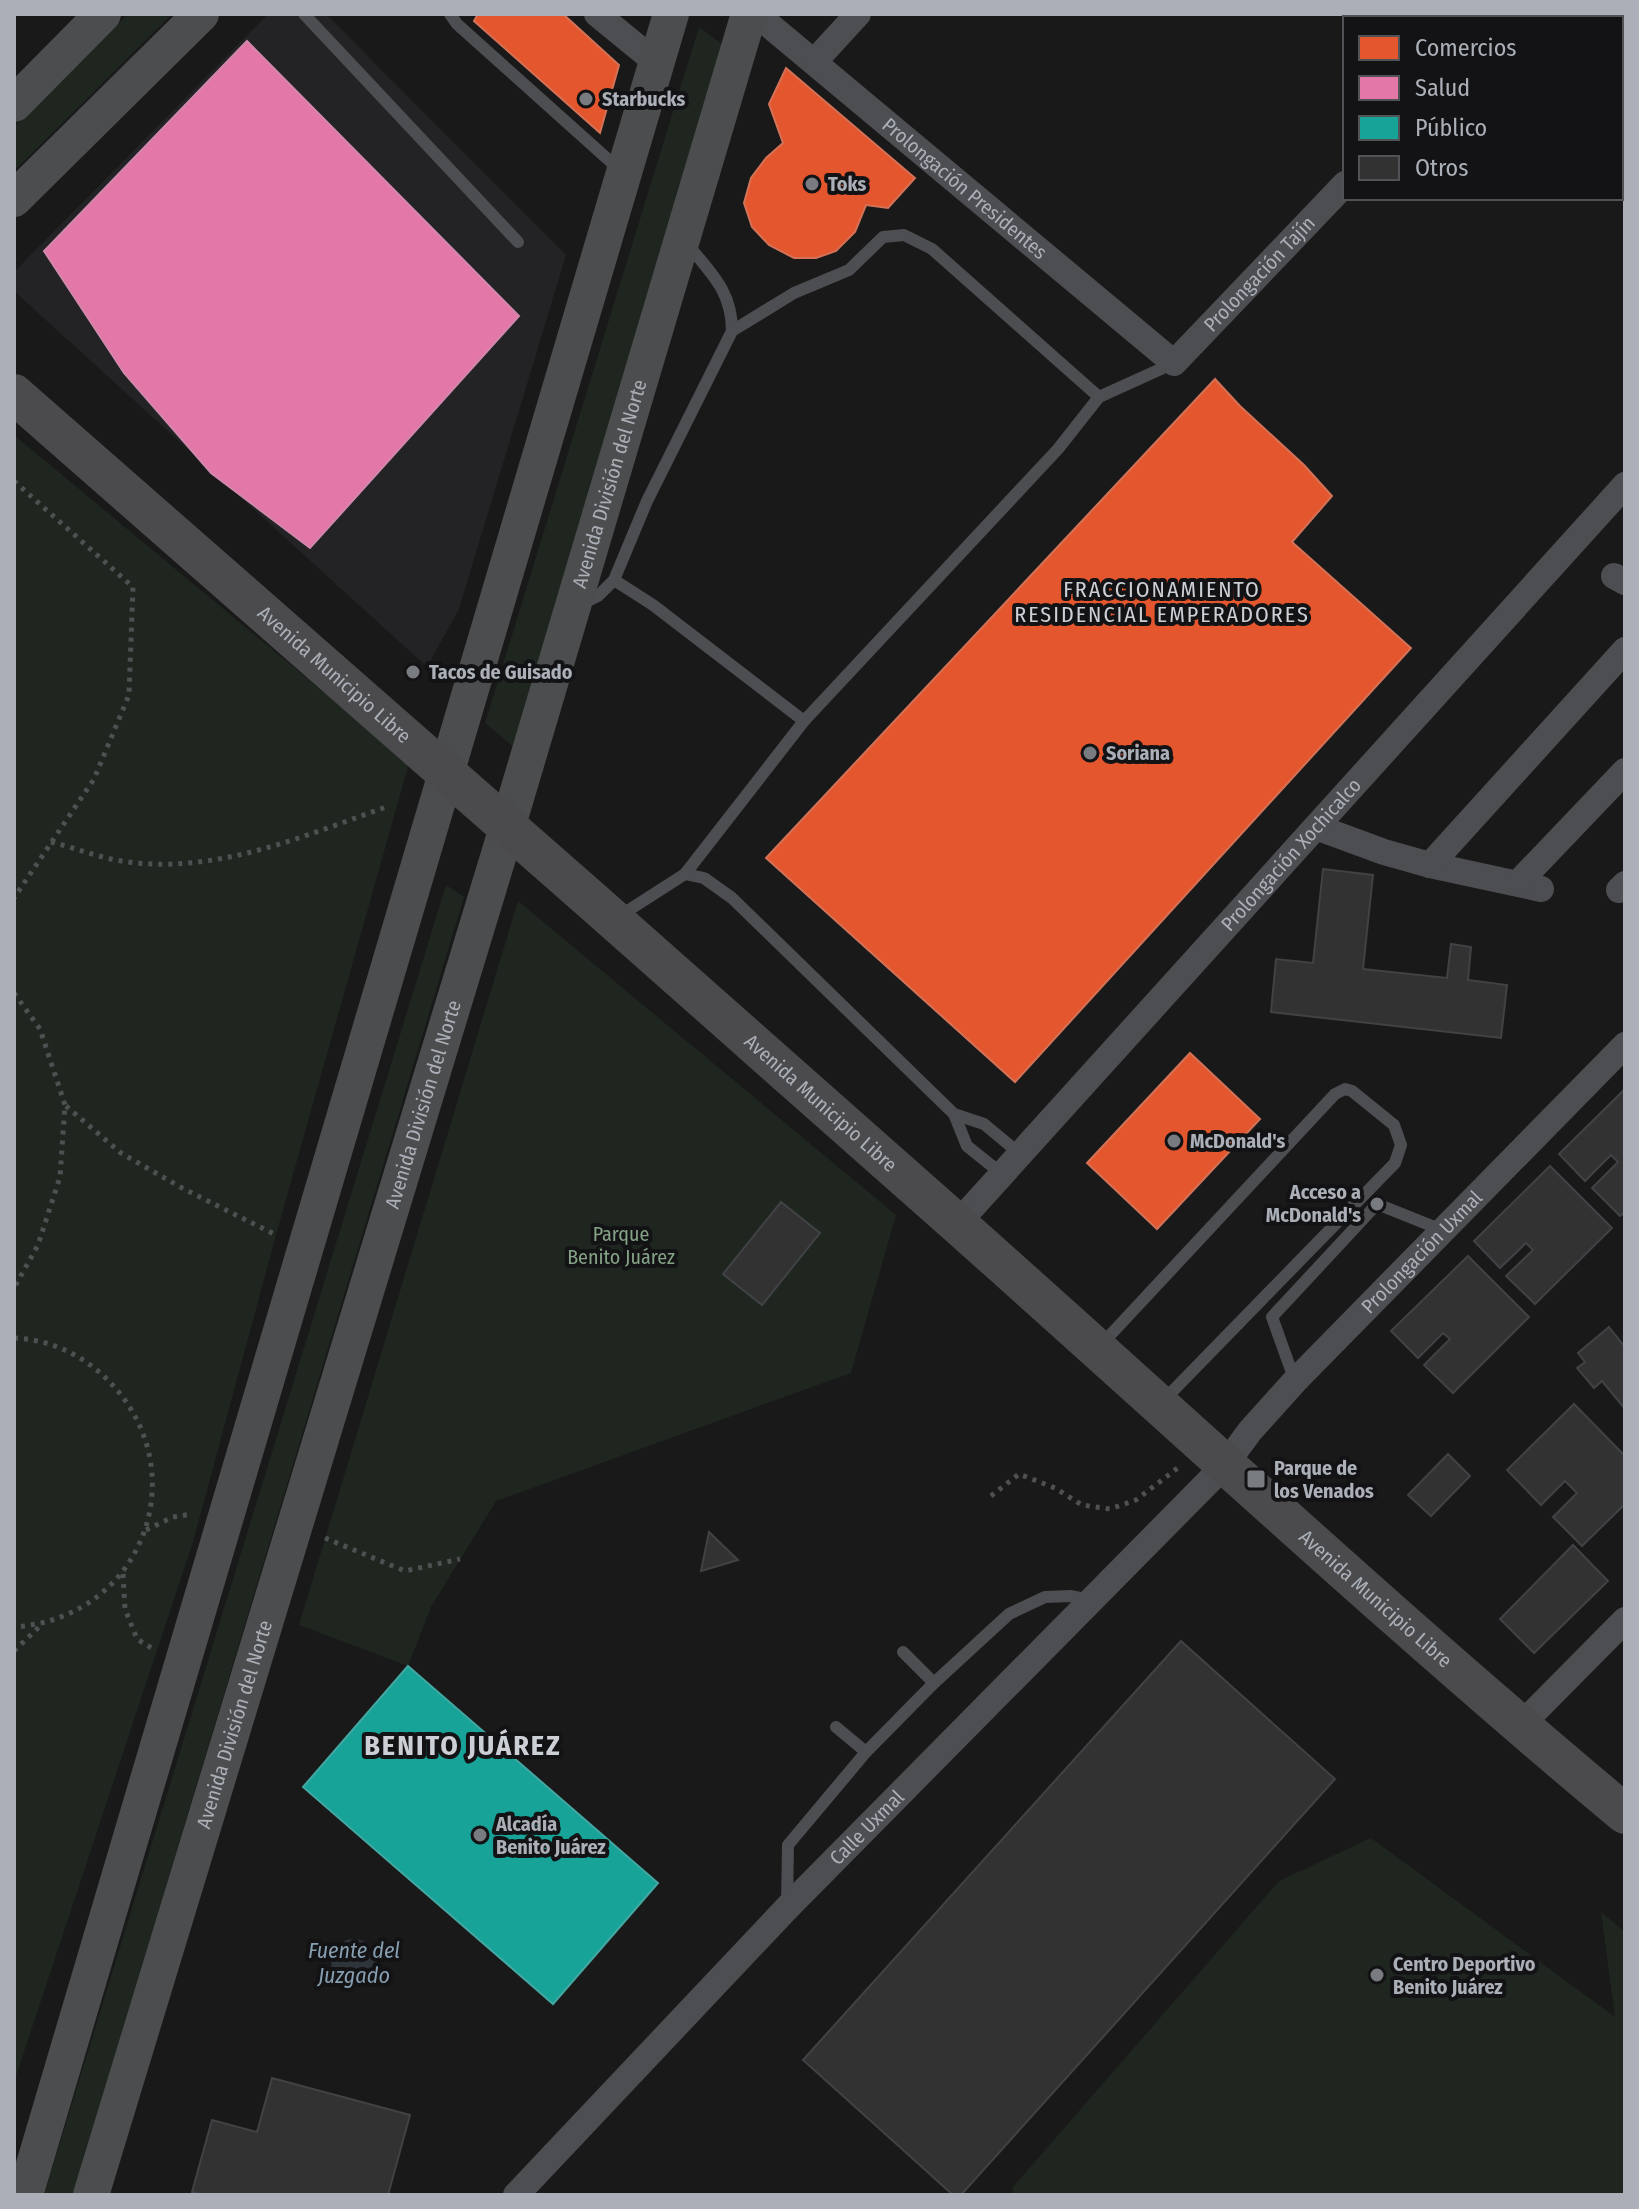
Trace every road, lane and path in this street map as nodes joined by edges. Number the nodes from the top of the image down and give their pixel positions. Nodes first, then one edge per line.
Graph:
1 (103, 14) edge
2 (201, 14) edge
3 (304, 14) edge
4 (450, 14) edge
5 (597, 14) edge
6 (671, 14) edge
7 (749, 14) edge
8 (756, 14) edge
9 (858, 14) edge
10 (814, 62) junction
11 (657, 63) junction
12 (14, 104) edge
13 (625, 175) junction
14 (1343, 186) edge
15 (14, 199) edge
16 (683, 240) junction
17 (518, 242) dead end
18 (732, 331) junction
19 (1174, 363) junction
20 (14, 394) edge
21 (1099, 397) junction
22 (14, 481) edge
23 (1625, 485) edge
24 (18, 488) edge
25 (614, 580) junction
26 (572, 609) junction
27 (1625, 650) edge
28 (804, 721) junction
29 (1625, 771) edge
30 (448, 775) junction
31 (389, 806) dead end
32 (1316, 827) junction
33 (507, 828) junction
34 (51, 842) junction
35 (1430, 865) junction
36 (685, 874) junction
37 (14, 898) edge
38 (613, 920) junction
39 (14, 993) edge
40 (1625, 1045) edge
41 (65, 1105) junction
42 (954, 1114) junction
43 (1020, 1154) junction
44 (1002, 1174) junction
45 (1369, 1192) junction
46 (1377, 1204) junction
47 (957, 1224) junction
48 (1442, 1230) junction
49 (309, 1242) junction
50 (14, 1288) edge
51 (1252, 1310) junction
52 (1272, 1317) junction
53 (14, 1338) edge
54 (1097, 1350) junction
55 (1295, 1381) junction
56 (1158, 1406) junction
57 (1214, 1456) junction
58 (991, 1496) dead end
59 (229, 1511) junction
60 (294, 1526) junction
61 (146, 1530) junction
62 (460, 1559) dead end
63 (123, 1573) junction
64 (1094, 1601) junction
65 (1625, 1620) edge
66 (41, 1625) junction
67 (14, 1627) edge
68 (14, 1651) edge
69 (903, 1652) dead end
70 (183, 1667) junction
71 (934, 1683) junction
72 (1520, 1726) junction
73 (836, 1727) dead end
74 (866, 1752) junction
75 (1625, 1814) edge
76 (787, 1908) junction
77 (25, 2195) edge
78 (91, 2195) edge
79 (516, 2195) edge

1 - 12 main road
2 - 15 main road
3 - 17 lane
4 - 13 lane
5 - 11 street
6 - 11 main road
7 - 16 main road, Avenida División del Norte
8 - 10 street, Prolongación Presidentes
9 - 10 street
10 - 19 street, Prolongación Presidentes
11 - 13 main road
13 - 30 main road
14 - 19 street, Prolongación Tajín
16 - 18 lane
16 - 26 main road, Avenida División del Norte
18 - 21 lane
18 - 25 lane
19 - 21 lane
20 - 30 main road, Avenida Municipio Libre
21 - 28 lane
22 - 24 path
23 - 32 street, Prolongación Xochicalco
24 - 34 path
25 - 26 lane
25 - 28 lane
26 - 33 main road, Avenida División del Norte
27 - 35 street
28 - 36 lane
29 - 35 street
30 - 33 main road, Avenida Municipio Libre
30 - 49 main road
31 - 34 path
32 - 35 street
32 - 43 street, Prolongación Xochicalco
33 - 38 main road, Avenida Municipio Libre
33 - 60 main road, Avenida División del Norte
34 - 37 path
36 - 38 lane
36 - 42 lane
38 - 47 main road, Avenida Municipio Libre
39 - 41 path
40 - 48 street, Prolongación Uxmal
41 - 49 path
41 - 50 path
42 - 43 lane
42 - 44 lane
43 - 44 street, Prolongación Xochicalco
44 - 47 street, Prolongación Xochicalco
45 - 46 lane
45 - 51 lane
45 - 54 lane
46 - 48 lane
46 - 52 lane
47 - 54 main road, Avenida Municipio Libre
48 - 55 street, Prolongación Uxmal
49 - 59 main road
51 - 52 lane
51 - 56 lane
52 - 55 lane
53 - 61 path
54 - 56 main road, Avenida Municipio Libre
55 - 57 street, Prolongación Uxmal
56 - 57 main road, Avenida Municipio Libre
57 - 58 path
57 - 64 street, Calle Uxmal
57 - 72 main road, Avenida Municipio Libre
59 - 61 path
59 - 70 main road
60 - 62 path
60 - 78 main road, Avenida División del Norte
61 - 63 path
63 - 66 path
63 - 70 path
64 - 71 lane
64 - 76 street, Calle Uxmal
65 - 72 street
66 - 67 path
66 - 68 path
69 - 71 lane
70 - 77 main road
71 - 74 lane
72 - 75 main road, Avenida Municipio Libre
73 - 74 lane
74 - 76 lane
76 - 79 street, Calle Uxmal

